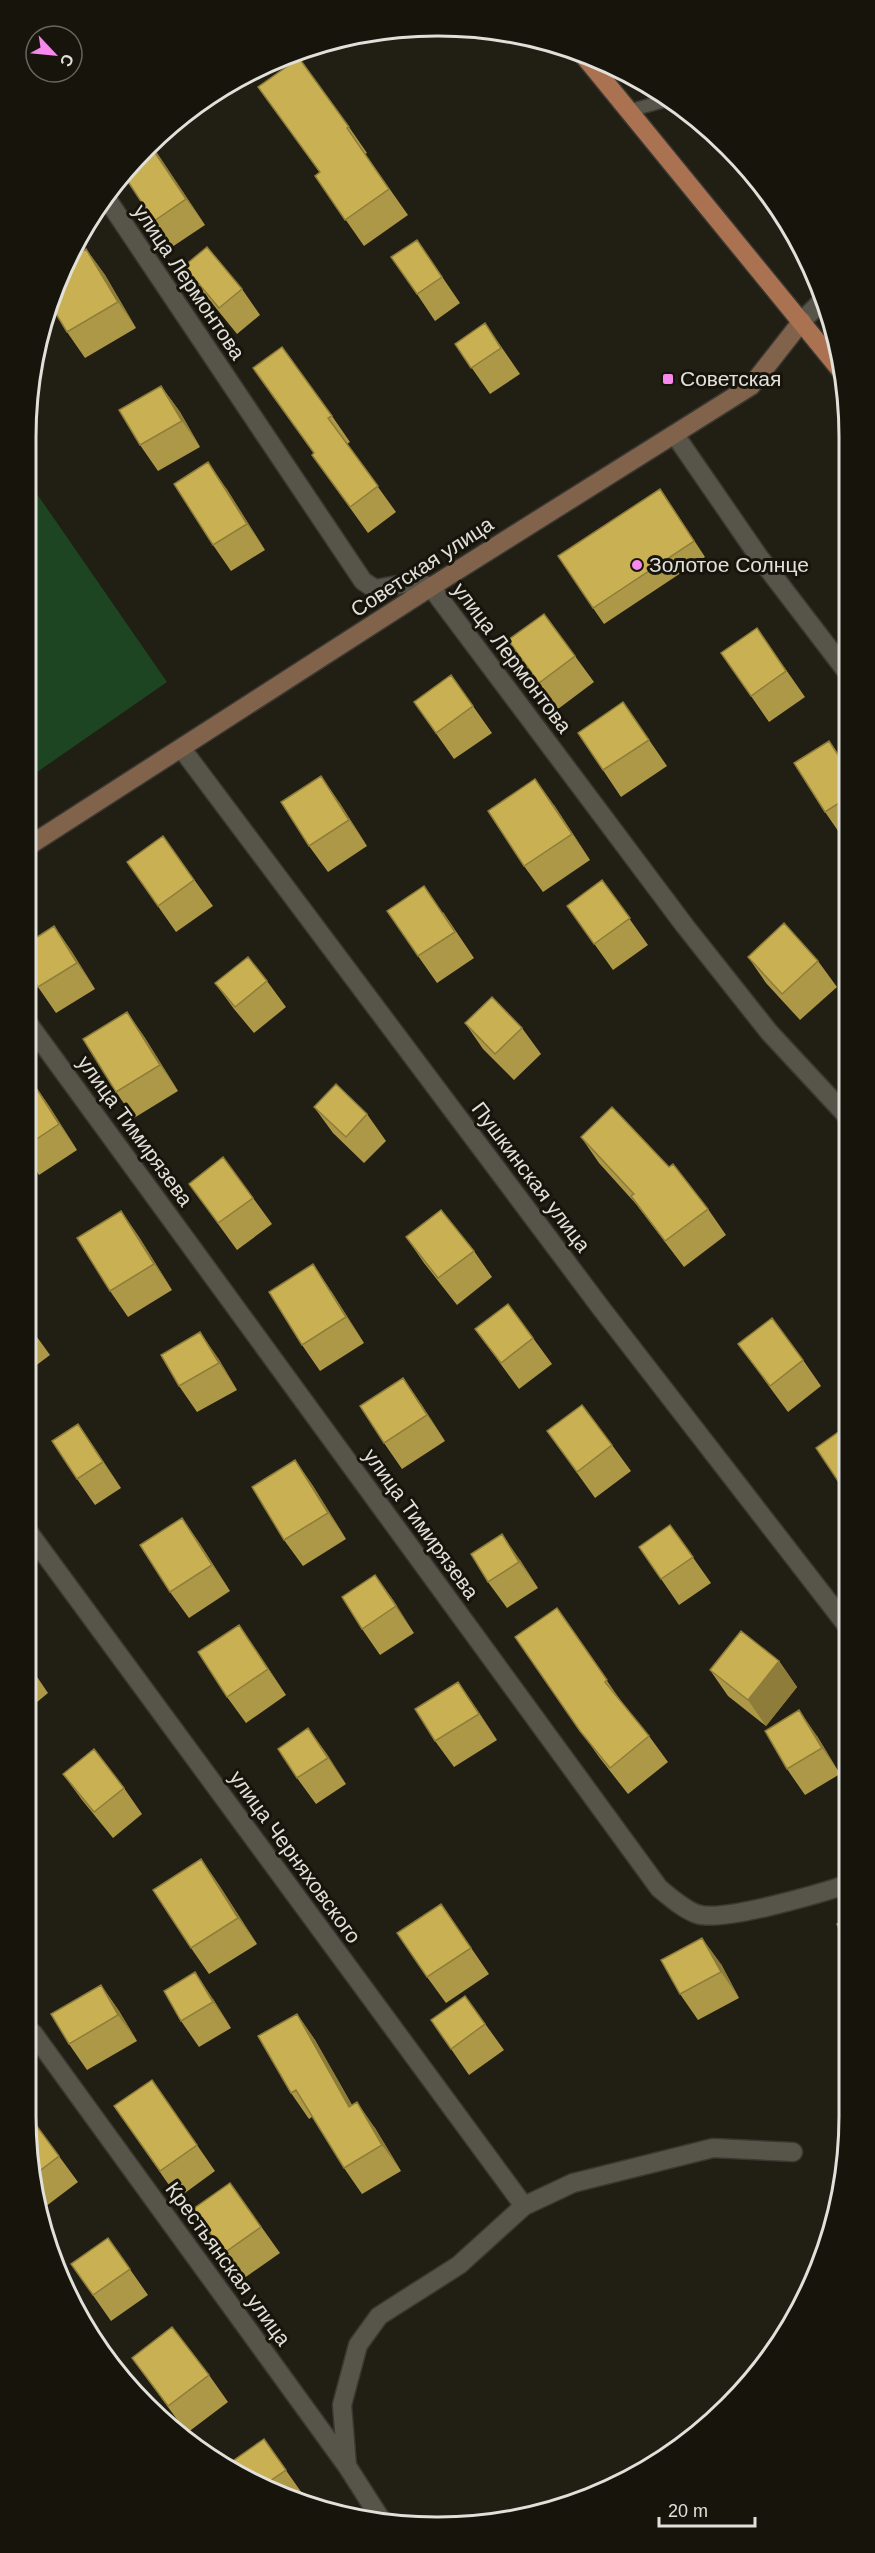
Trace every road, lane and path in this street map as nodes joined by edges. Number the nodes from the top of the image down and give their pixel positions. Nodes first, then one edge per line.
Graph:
1 (594, 68) edge
2 (659, 103) edge
3 (628, 111) junction
4 (111, 205) edge
5 (817, 306) edge
6 (802, 321) junction
7 (830, 356) edge
8 (675, 435) junction
9 (431, 587) junction
10 (839, 663) edge
11 (182, 749) junction
12 (36, 841) edge
13 (36, 1034) edge
14 (839, 1106) edge
15 (36, 1542) edge
16 (839, 1614) edge
17 (839, 1887) edge
18 (36, 2036) edge
19 (793, 2152) dead end
20 (524, 2206) junction
21 (347, 2466) junction
22 (377, 2512) edge

1 - 3 main road
2 - 3 lane
3 - 6 main road
4 - 9 street, улица Лермонтова
5 - 6 street, Советская улица
6 - 7 main road
6 - 8 street, Советская улица
8 - 9 street, Советская улица
8 - 10 street
9 - 11 street, Советская улица
9 - 14 street, улица Лермонтова
11 - 12 street, Советская улица
11 - 16 street, Пушкинская улица
13 - 17 street, улица Тимирязева
15 - 20 street, улица Черняховского
18 - 21 street, Крестьянская улица
19 - 20 street
20 - 21 street
21 - 22 street, Крестьянская улица

